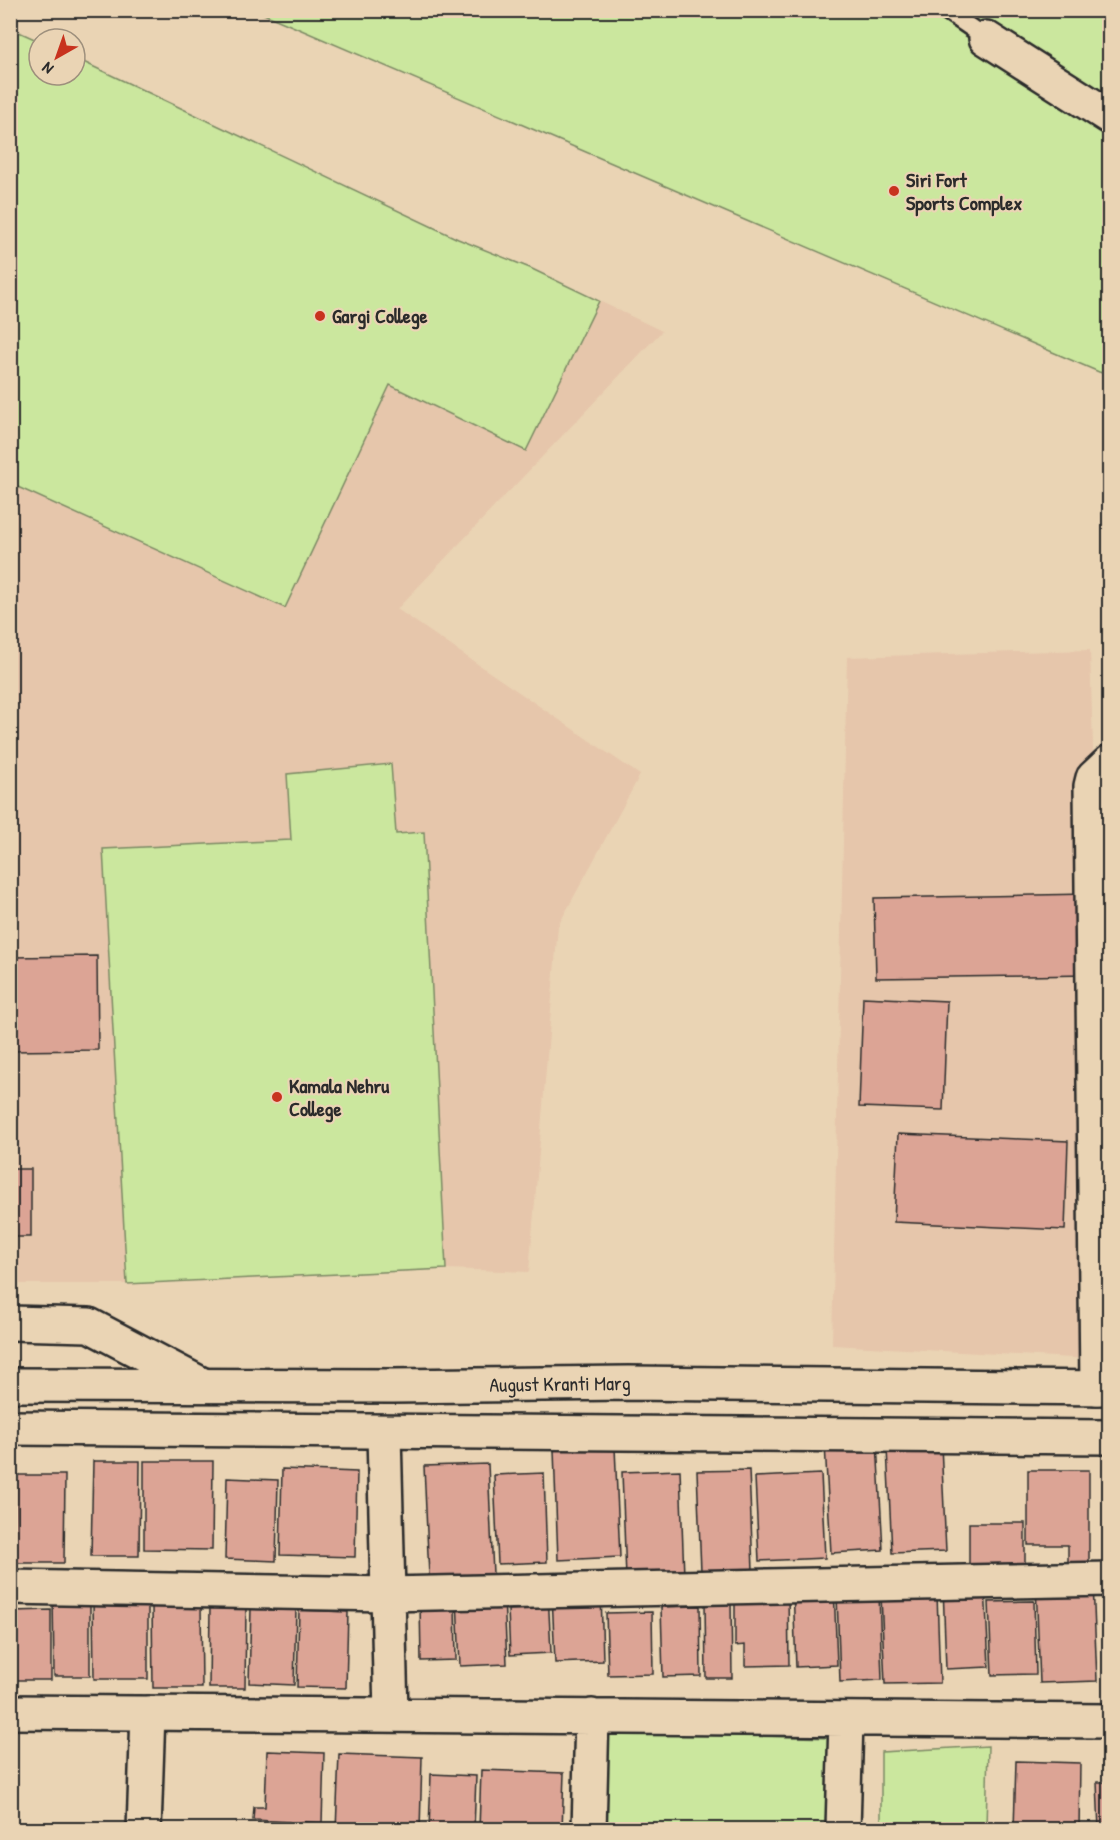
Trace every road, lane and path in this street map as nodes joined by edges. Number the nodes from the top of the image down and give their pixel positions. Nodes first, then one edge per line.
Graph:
1 (945, 10) edge
2 (986, 38) joint
3 (1110, 117) edge
4 (1110, 762) edge
5 (10, 1323) edge
6 (10, 1385) edge
7 (205, 1386) junction
8 (1103, 1388) edge
9 (10, 1428) edge
10 (384, 1433) junction
11 (1110, 1437) edge
12 (1110, 1579) edge
13 (10, 1587) edge
14 (388, 1594) junction
15 (10, 1712) edge
16 (148, 1713) junction
17 (391, 1714) junction
18 (592, 1716) junction
19 (846, 1719) junction
20 (1110, 1721) edge
21 (144, 1830) edge
22 (589, 1830) edge
23 (843, 1830) edge

1 - 2 lane
2 - 3 street
4 - 8 street
5 - 7 street
6 - 7 street, August Kranti Marg
7 - 8 street, August Kranti Marg
9 - 10 street
10 - 11 street
10 - 14 street
12 - 14 street
13 - 14 street
14 - 17 street
15 - 16 street
16 - 17 street
16 - 21 street
17 - 18 street
18 - 19 street
18 - 22 street
19 - 20 street
19 - 23 street

